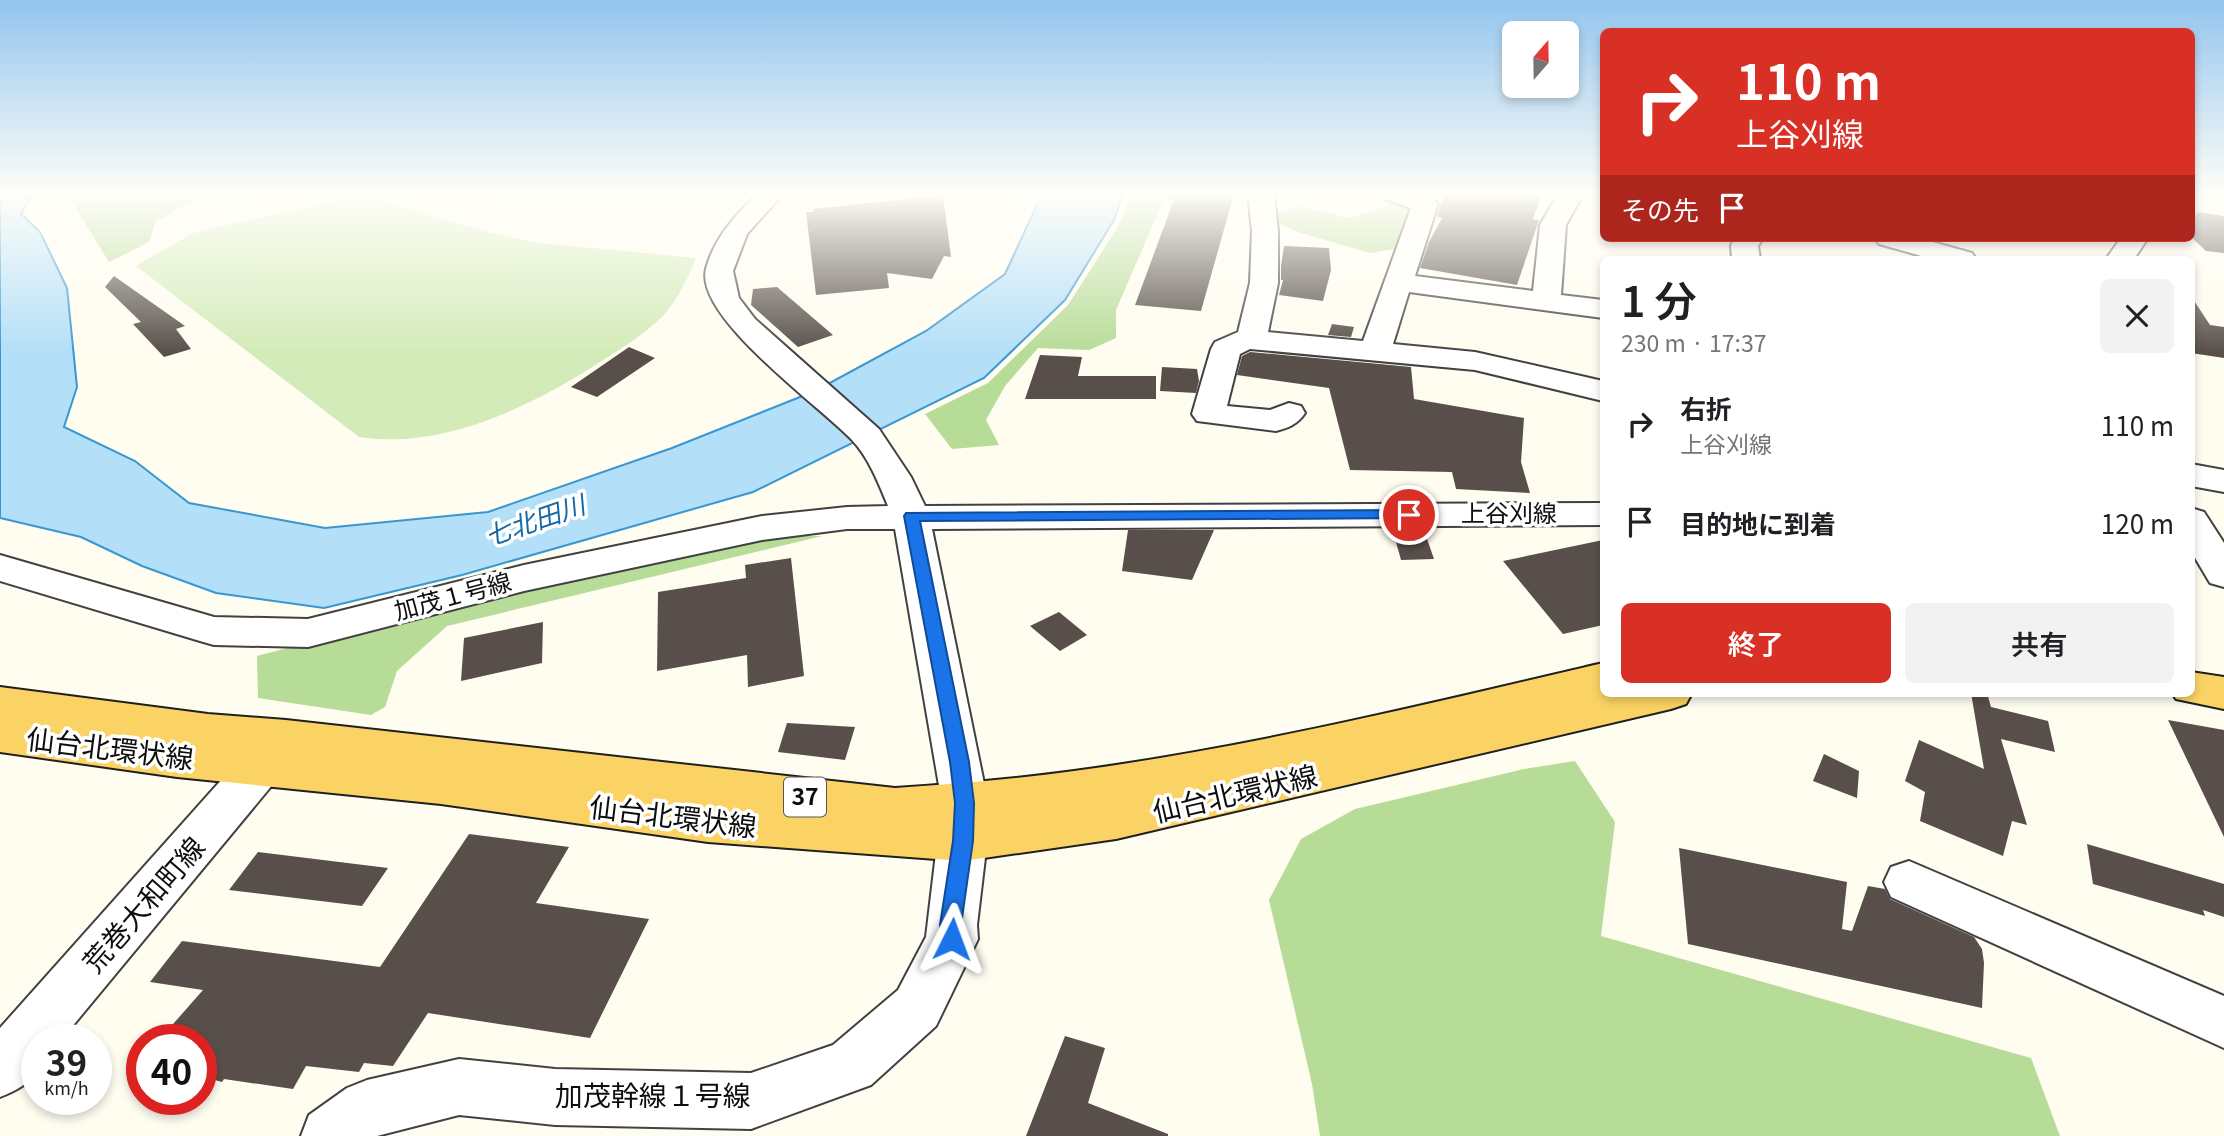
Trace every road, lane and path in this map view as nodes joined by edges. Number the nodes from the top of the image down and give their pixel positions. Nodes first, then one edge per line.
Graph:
1 (729, 247) edge
2 (1265, 247) edge
3 (1410, 247) edge
4 (1551, 247) edge
5 (1902, 247) edge
6 (1947, 256) edge
7 (1397, 282) junction
8 (1546, 301) junction
9 (1600, 309) edge
10 (1251, 340) junction
11 (1375, 351) junction
12 (1600, 390) edge
13 (1289, 413) dead end
14 (2195, 476) edge
15 (2224, 481) edge
16 (1600, 514) edge
17 (912, 516) junction
18 (2195, 527) edge
19 (0, 568) edge
20 (2224, 575) edge
21 (2195, 663) edge
22 (2224, 667) edge
23 (1600, 679) edge
24 (2195, 689) edge
25 (2224, 693) edge
26 (1654, 697) edge
27 (0, 703) edge
28 (0, 735) edge
29 (274, 752) junction
30 (964, 822) junction
31 (1909, 882) dead end
32 (2224, 1022) edge
33 (0, 1070) edge
34 (330, 1136) edge

1 - 17 street, 加茂幹線１号線
2 - 10 street
3 - 7 street
4 - 8 street
5 - 6 street
7 - 8 street
7 - 11 street
8 - 9 street
10 - 11 street
10 - 13 street
11 - 12 street
14 - 15 street
16 - 17 street, 上谷刈線
17 - 19 street, 加茂１号線
17 - 30 street, 加茂幹線１号線
18 - 20 street
21 - 22 main road
23 - 30 main road, 仙台北環状線 / 37
24 - 25 main road
26 - 30 main road, 仙台北環状線 / 37
27 - 29 main road, 仙台北環状線 / 37
28 - 29 main road, 仙台北環状線 / 37
29 - 30 main road, 仙台北環状線 / 37
29 - 33 street, 荒巻大和町線
30 - 34 street, 加茂幹線１号線
31 - 32 street

